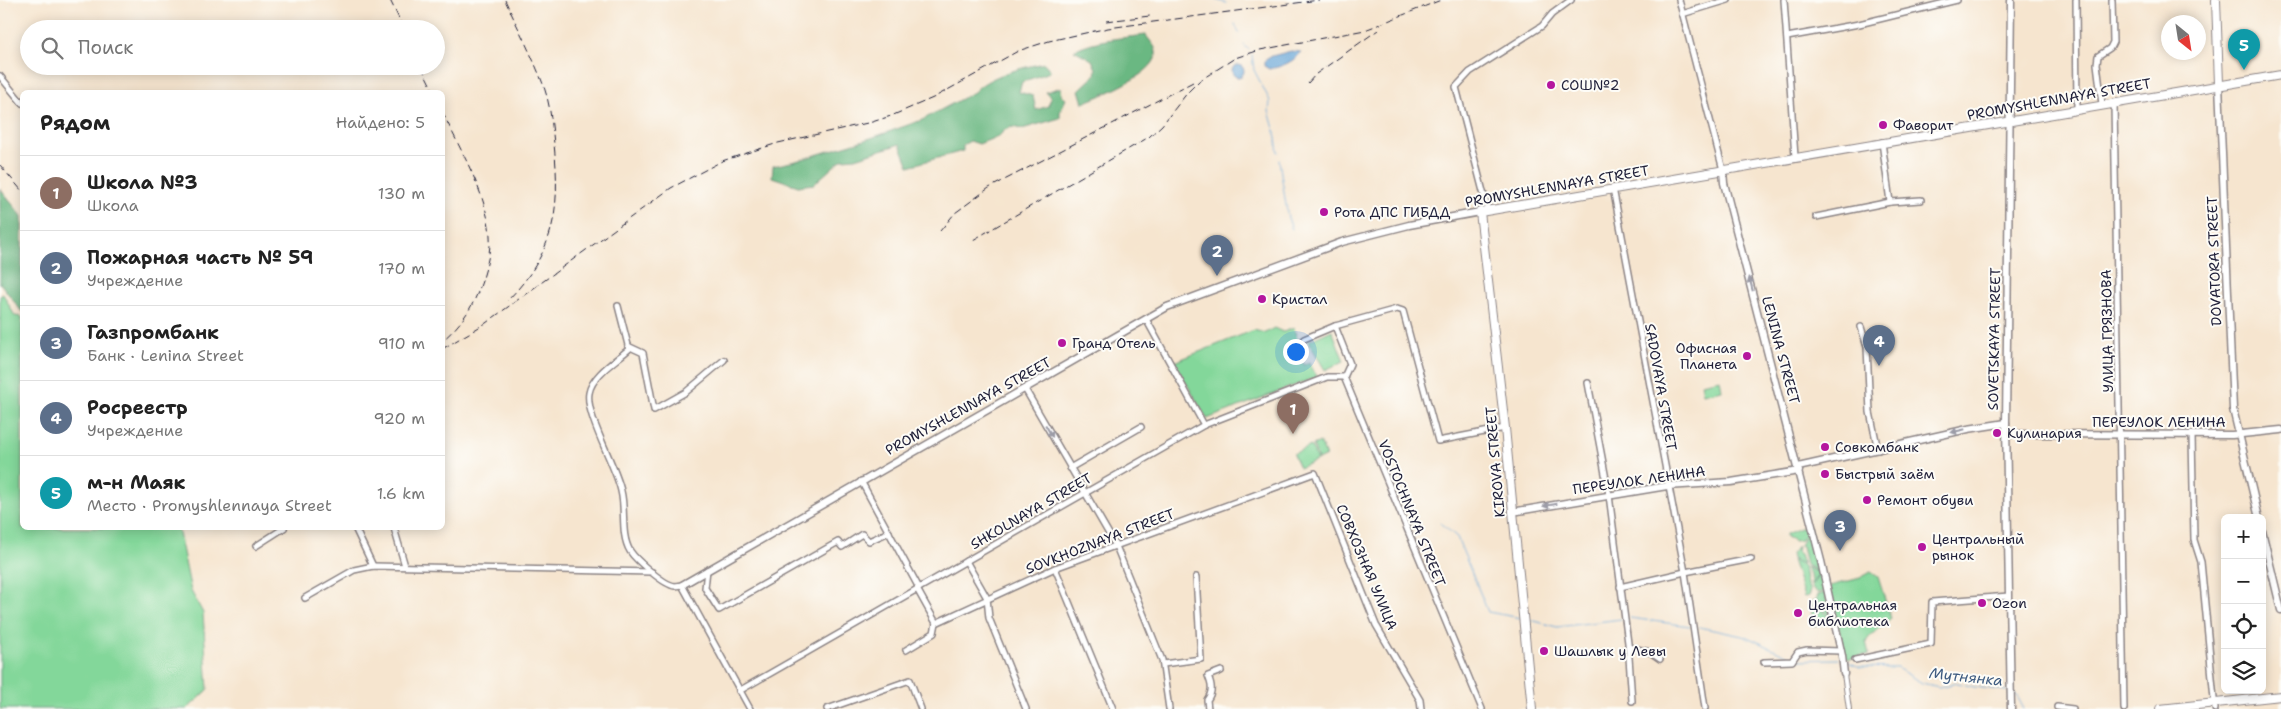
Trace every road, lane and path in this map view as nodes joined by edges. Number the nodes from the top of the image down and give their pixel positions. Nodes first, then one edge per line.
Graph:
1 (1571, 0) edge
2 (1679, 0) edge
3 (1728, 0) edge
4 (1784, 0) edge
5 (1957, 0) edge
6 (2011, 0) edge
7 (2076, 0) edge
8 (2112, 0) edge
9 (2216, 0) edge
10 (1937, 2) edge
11 (1682, 14) junction
12 (1787, 38) junction
13 (2281, 75) edge
14 (0, 76) edge
15 (2219, 84) junction
16 (20, 101) edge
17 (2114, 103) junction
18 (2102, 104) junction
19 (2077, 110) junction
20 (2010, 120) junction
21 (1882, 142) junction
22 (1795, 158) junction
23 (1723, 170) junction
24 (1614, 188) junction
25 (1921, 200) dead end
26 (1890, 202) junction
27 (1484, 211) junction
28 (1816, 217) dead end
29 (618, 306) dead end
30 (1146, 319) junction
31 (1335, 326) junction
32 (1861, 327) dead end
33 (1304, 339) dead end
34 (628, 346) junction
35 (724, 360) dead end
36 (1344, 377) junction
37 (1588, 383) dead end
38 (1025, 389) junction
39 (2006, 423) junction
40 (1204, 425) junction
41 (1141, 427) dead end
42 (1505, 428) junction
43 (2281, 430) edge
44 (2238, 433) junction
45 (2006, 434) junction
46 (2120, 434) junction
47 (2192, 435) junction
48 (1878, 450) junction
49 (1070, 468) junction
50 (1798, 469) junction
51 (861, 481) junction
52 (1667, 486) junction
53 (1085, 494) junction
54 (1609, 495) junction
55 (1512, 512) junction
56 (2258, 514) edge
57 (281, 530) edge
58 (356, 530) edge
59 (395, 530) edge
60 (888, 532) junction
61 (256, 546) dead end
62 (1116, 546) junction
63 (2266, 546) edge
64 (1751, 559) dead end
65 (966, 561) junction
66 (373, 566) junction
67 (405, 566) junction
68 (1055, 568) junction
69 (707, 570) junction
70 (653, 572) junction
71 (1684, 572) junction
72 (1196, 577) dead end
73 (682, 585) junction
74 (1620, 587) junction
75 (918, 588) junction
76 (2279, 593) edge
77 (2008, 596) junction
78 (305, 598) dead end
79 (987, 598) junction
80 (2281, 610) edge
81 (936, 623) junction
82 (1628, 648) junction
83 (906, 650) dead end
84 (1842, 657) junction
85 (1660, 659) dead end
86 (1855, 660) dead end
87 (1764, 662) dead end
88 (1163, 664) junction
89 (1222, 670) dead end
90 (1844, 674) joint
91 (739, 691) junction
92 (2281, 696) edge
93 (1632, 701) dead end
94 (2216, 706) edge
95 (2057, 707) dead end
96 (1705, 708) edge
97 (750, 709) edge
98 (827, 709) edge
99 (921, 709) edge
100 (1026, 709) edge
101 (1113, 709) edge
102 (1169, 709) edge
103 (1208, 709) edge
104 (1421, 709) edge
105 (1482, 709) edge
106 (1532, 709) edge
107 (1849, 709) edge
108 (2012, 709) edge
109 (2072, 709) edge
110 (2124, 709) edge
111 (2160, 709) edge

1 - 27 street, KIROVA STREET
2 - 11 street, LENINA STREET
3 - 11 street
4 - 12 street
5 - 10 street
6 - 20 street, SOVETSKAYA STREET
7 - 19 street
8 - 18 street
9 - 15 main road, DOVATORA STREET
10 - 12 street
11 - 23 street, LENINA STREET
12 - 22 street
13 - 15 main road, PROMYSHLENNAYA STREET
14 - 16 street
15 - 17 main road, PROMYSHLENNAYA STREET
15 - 44 street, DOVATORA STREET
17 - 18 main road, PROMYSHLENNAYA STREET
17 - 46 street, УЛИЦА ГРЯЗНОВА
18 - 19 main road, PROMYSHLENNAYA STREET
19 - 20 main road, PROMYSHLENNAYA STREET
20 - 21 main road, PROMYSHLENNAYA STREET
20 - 39 street, SOVETSKAYA STREET
21 - 22 main road, PROMYSHLENNAYA STREET
21 - 26 street
22 - 23 main road, PROMYSHLENNAYA STREET
23 - 24 main road, PROMYSHLENNAYA STREET
50 -> 23 street, LENINA STREET
24 - 27 main road, PROMYSHLENNAYA STREET
24 - 52 street, SADOVAYA STREET
25 - 26 street
26 - 28 street
27 - 30 street, PROMYSHLENNAYA STREET
27 - 42 main road, KIROVA STREET
29 - 34 street
30 - 38 street, PROMYSHLENNAYA STREET
30 - 40 street
31 - 33 street
31 - 36 street, VOSTOCHNAYA STREET
31 - 42 street
32 - 48 street
34 - 35 street
34 - 70 street
36 - 40 street, SHKOLNAYA STREET
36 - 105 street, VOSTOCHNAYA STREET
37 - 54 street
38 -> 49 street
38 - 51 street, PROMYSHLENNAYA STREET
39 - 45 street, SOVETSKAYA STREET
39 -> 48 street, ПЕРЕУЛОК ЛЕНИНА
40 - 53 street, SHKOLNAYA STREET
41 - 49 street
42 - 55 main road, KIROVA STREET
43 - 44 street, ПЕРЕУЛОК ЛЕНИНА
44 - 47 street, ПЕРЕУЛОК ЛЕНИНА
44 - 56 street, DOVATORA STREET
45 - 46 street, ПЕРЕУЛОК ЛЕНИНА
45 - 77 street, SOVETSKAYA STREET
46 - 47 street, ПЕРЕУЛОК ЛЕНИНА
46 - 110 street, УЛИЦА ГРЯЗНОВА
47 - 94 street
48 - 50 street, ПЕРЕУЛОК ЛЕНИНА
49 - 53 street
50 - 52 street, ПЕРЕУЛОК ЛЕНИНА
50 - 84 street, LENINA STREET
51 - 60 street
51 - 69 street, PROMYSHLENNAYA STREET
52 - 54 street, ПЕРЕУЛОК ЛЕНИНА
52 - 71 street, SADOVAYA STREET
53 - 62 street
53 - 65 street, SHKOLNAYA STREET
54 -> 55 street, ПЕРЕУЛОК ЛЕНИНА
54 - 74 street
55 - 106 main road, KIROVA STREET
57 - 61 street
58 - 66 street
59 - 67 street
60 - 69 street
60 - 75 street
62 - 68 street, SOVKHOZNAYA STREET
62 - 88 street
62 - 104 street, SOVKHOZNAYA STREET
63 - 76 street
64 - 71 street
65 - 75 street, SHKOLNAYA STREET
65 - 79 street
66 - 67 street
66 - 78 street
67 - 70 street
68 - 79 street, SOVKHOZNAYA STREET
68 - 101 street
69 - 73 street, PROMYSHLENNAYA STREET
70 - 73 street
71 - 74 street
71 - 96 street, SADOVAYA STREET
72 - 88 street
73 - 91 street
74 - 82 street
75 - 81 street
75 - 91 street, SHKOLNAYA STREET
76 - 80 street
77 - 86 street
77 - 108 street, SOVETSKAYA STREET
79 - 81 street, SOVKHOZNAYA STREET
79 - 100 street
81 - 83 street, SOVKHOZNAYA STREET
82 - 85 street
82 - 93 street
84 - 87 street
84 - 90 street, LENINA STREET
88 - 102 street
89 - 103 street
90 - 107 street, LENINA STREET
91 - 97 street
92 - 94 main road
94 - 111 main road
95 - 109 street
98 - 99 street

